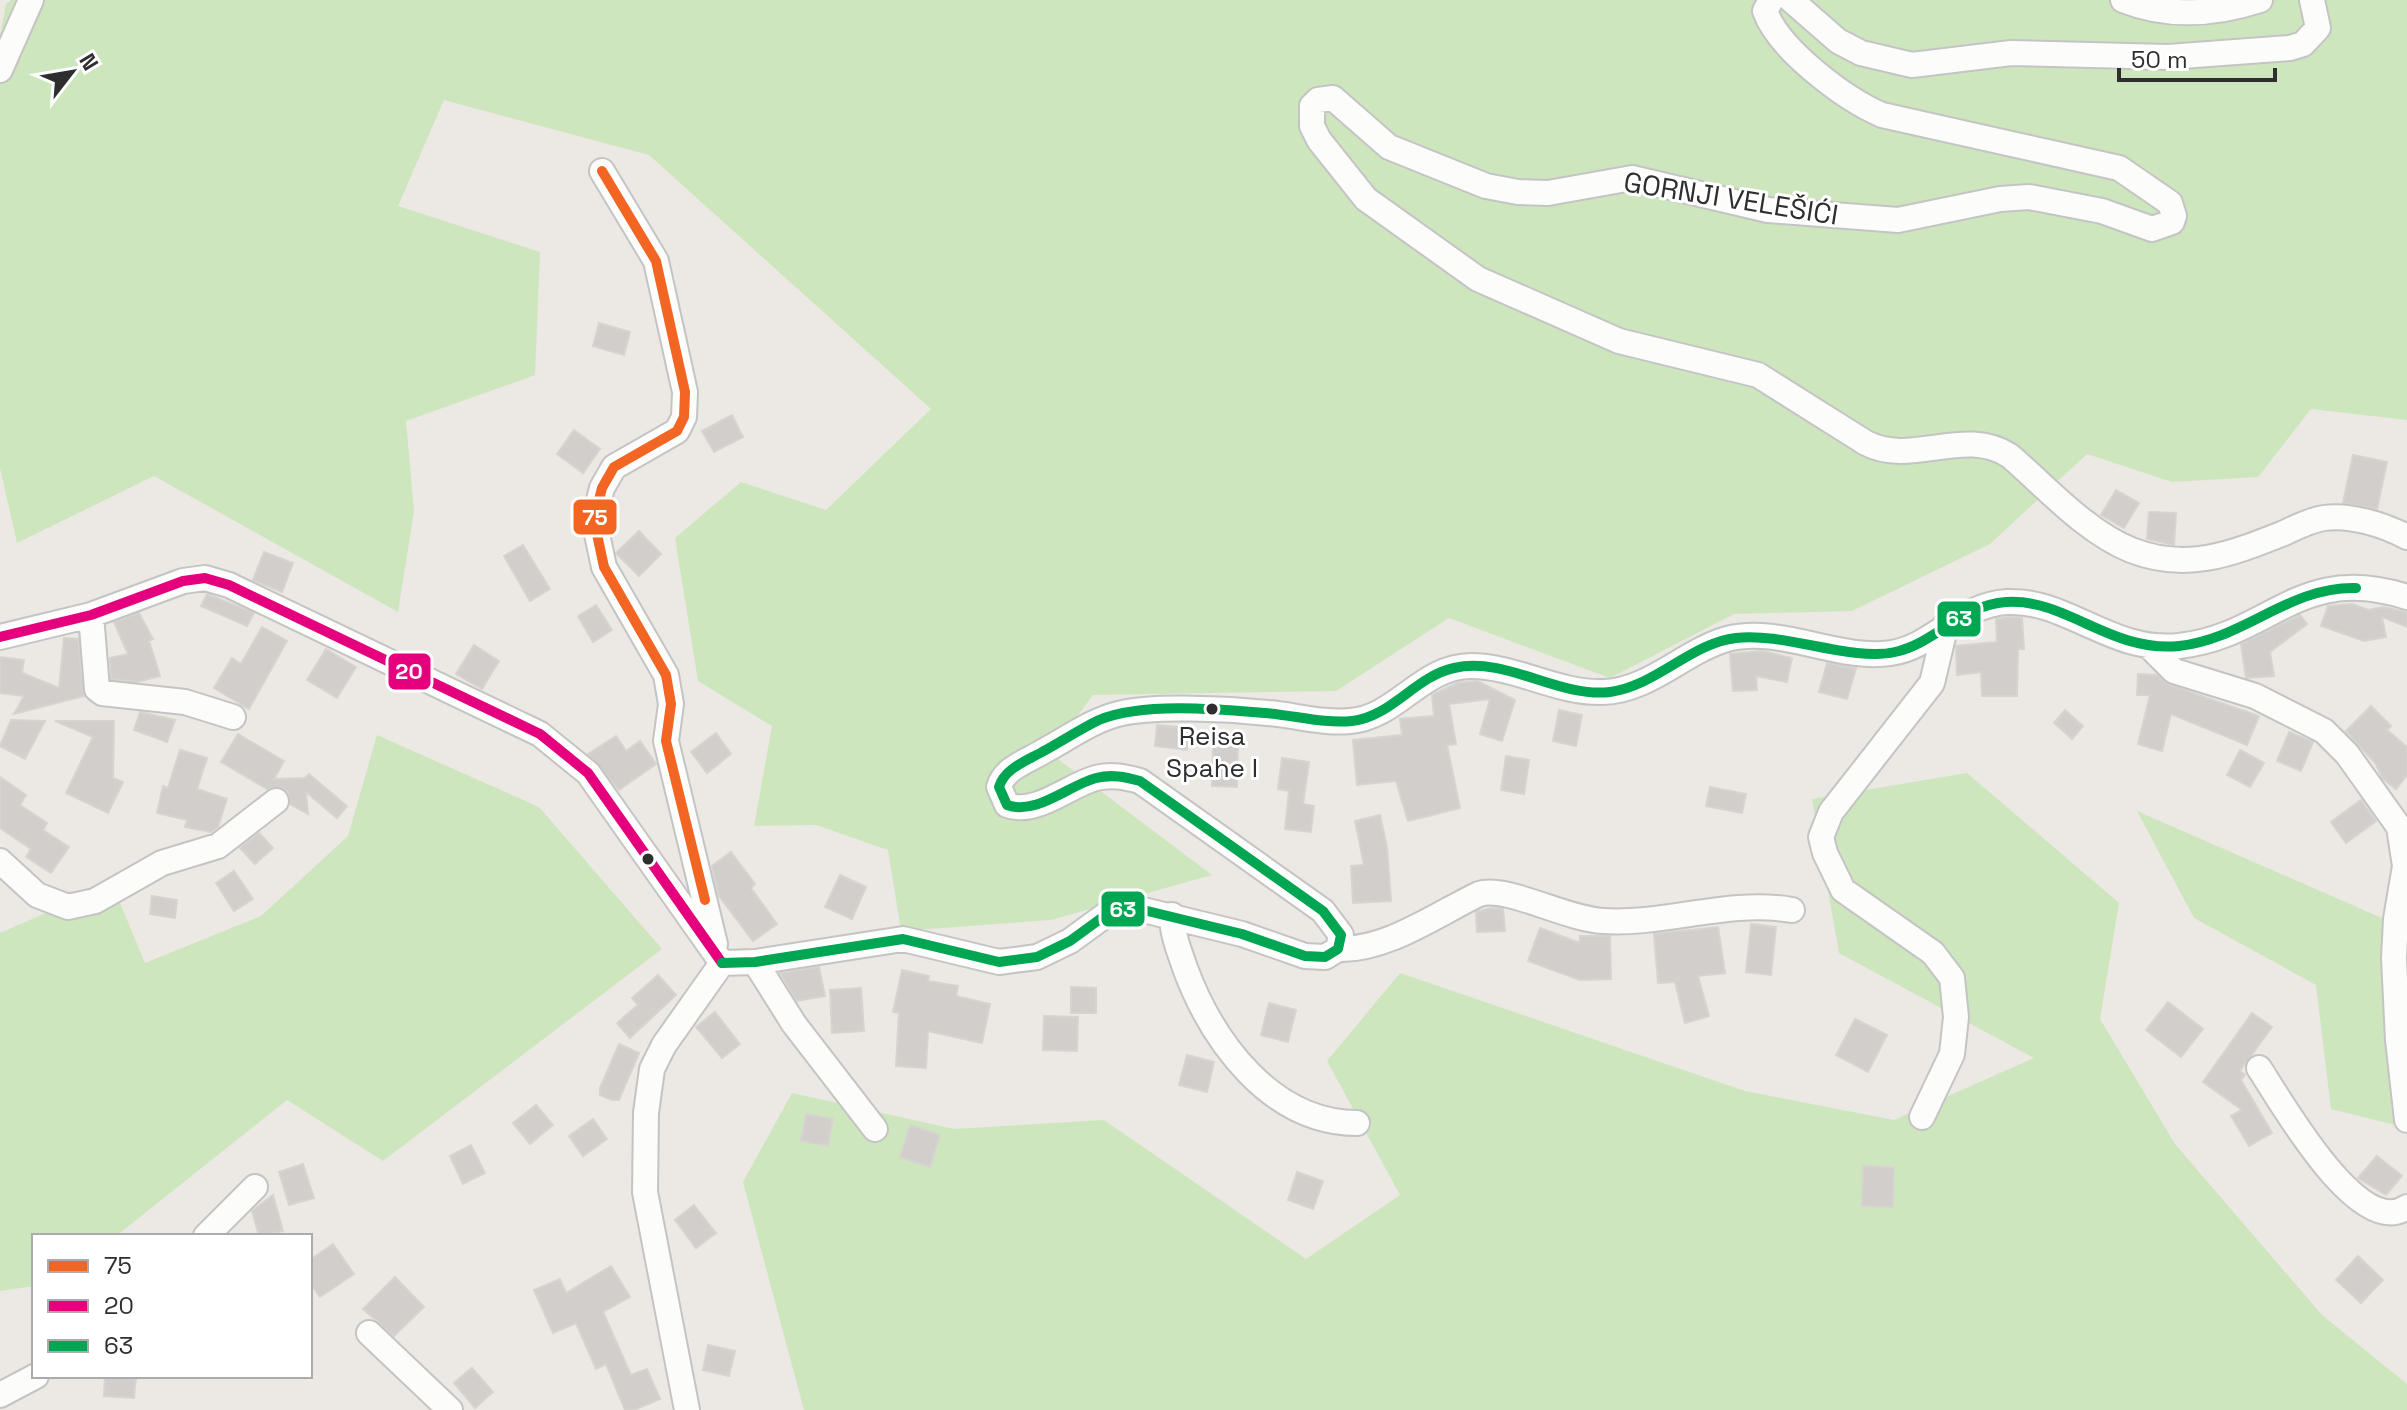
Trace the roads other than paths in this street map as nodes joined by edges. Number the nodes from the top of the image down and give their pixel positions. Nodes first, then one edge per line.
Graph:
1 (31, 0) edge
2 (1771, 0) edge
3 (1791, 0) edge
4 (2123, 0) edge
5 (2260, 0) edge
6 (2312, 0) edge
7 (0, 70) edge
8 (602, 171) dead end
9 (2407, 537) edge
10 (2407, 597) edge
11 (91, 615) junction
12 (1946, 624) junction
13 (0, 637) edge
14 (2149, 646) junction
15 (233, 717) dead end
16 (276, 801) dead end
17 (0, 861) edge
18 (1792, 910) dead end
19 (1172, 915) junction
20 (1338, 949) junction
21 (720, 960) junction
22 (755, 962) junction
23 (2259, 1068) dead end
24 (1922, 1117) dead end
25 (2407, 1120) edge
26 (1357, 1123) dead end
27 (875, 1129) dead end
28 (255, 1187) dead end
29 (2407, 1207) edge
30 (208, 1234) edge
31 (369, 1333) dead end
32 (32, 1378) edge
33 (0, 1395) edge
34 (450, 1410) edge
35 (687, 1410) edge

1 - 7 street
2 - 9 street, GORNJI VELEŠIĆI
3 - 6 street
4 - 5 street
8 - 21 street
10 - 14 street
11 - 13 street
11 - 15 street
11 - 21 street
12 - 14 street
12 - 20 street
12 - 24 street
14 - 25 street
16 - 17 street
18 - 20 street
19 - 20 street
19 - 22 street
19 - 26 street
21 - 22 street
21 - 35 street
22 - 27 street
23 - 29 street
28 - 30 street
31 - 34 street
32 - 33 street

